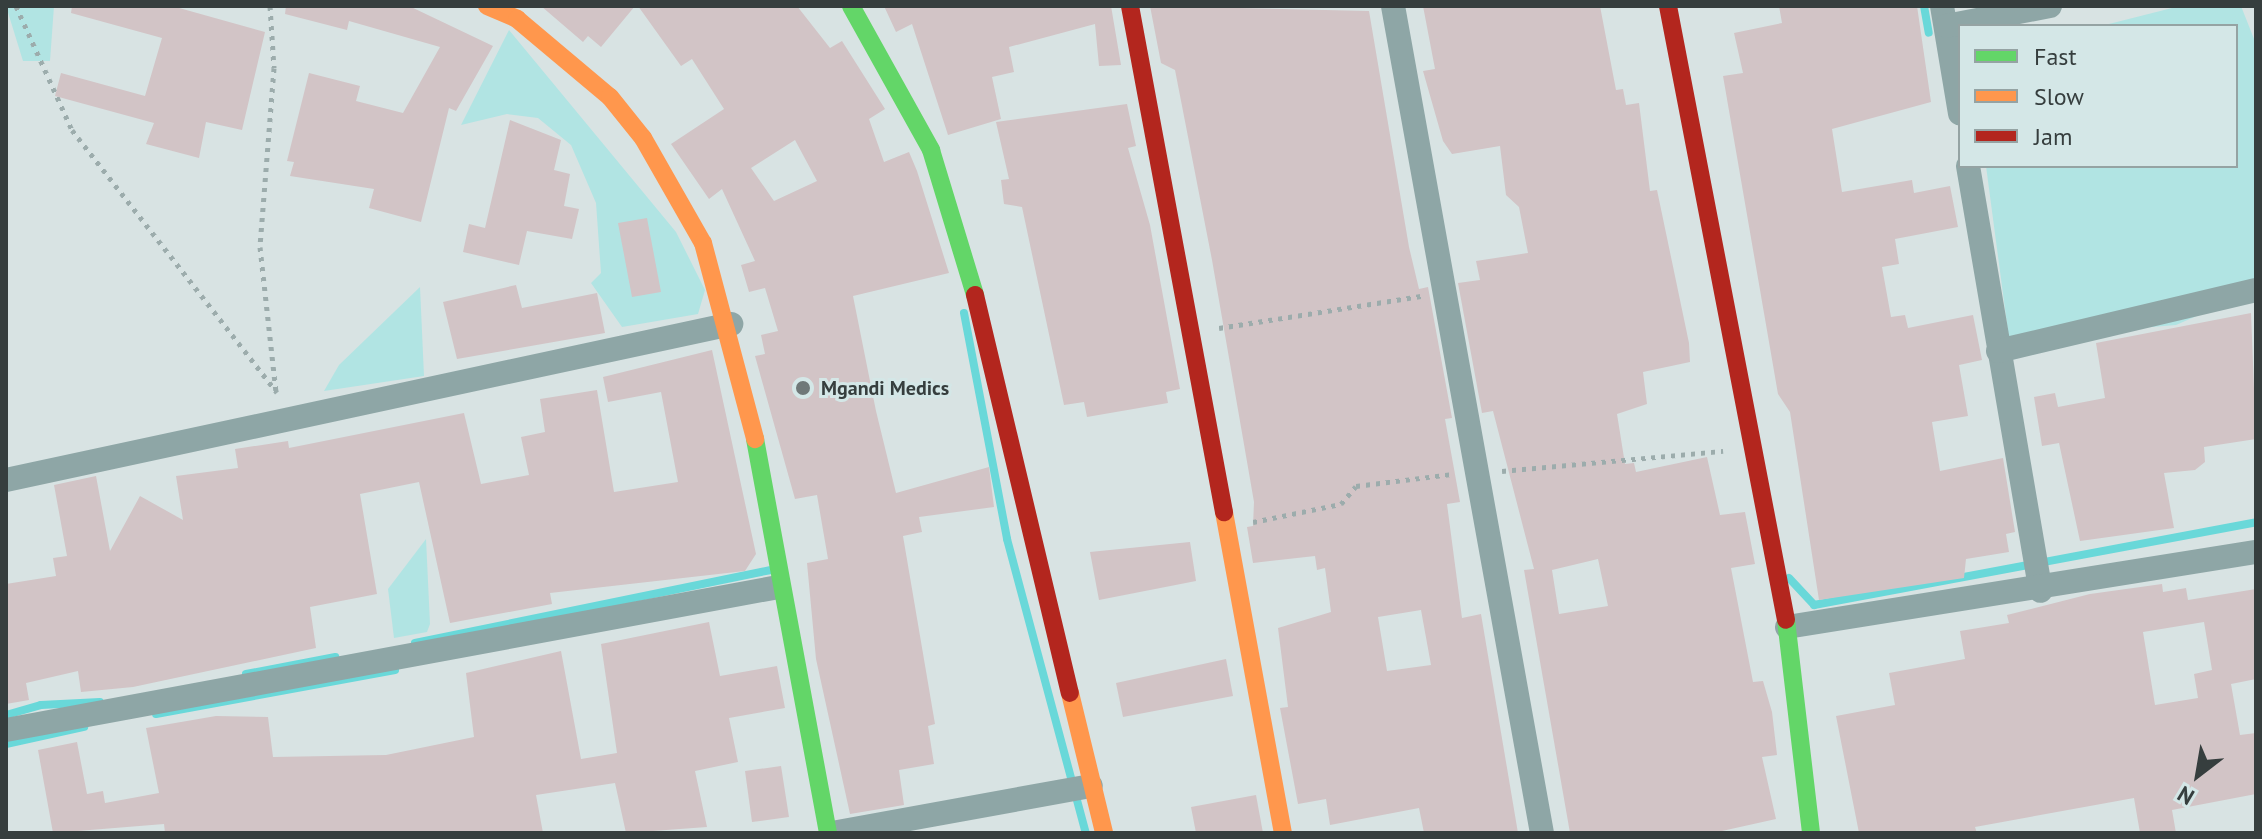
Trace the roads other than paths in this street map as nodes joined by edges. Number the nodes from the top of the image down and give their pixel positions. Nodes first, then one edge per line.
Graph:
1 (487, 6) edge
2 (851, 6) edge
3 (1130, 6) edge
4 (1393, 6) edge
5 (1668, 6) edge
6 (2050, 6) edge
7 (1944, 16) edge
8 (1958, 102) edge
9 (1968, 168) edge
10 (2256, 290) edge
11 (731, 324) junction
12 (1998, 351) junction
13 (6, 480) edge
14 (2256, 552) edge
15 (778, 587) junction
16 (2041, 591) junction
17 (1787, 627) junction
18 (6, 730) edge
19 (1091, 786) junction
20 (830, 833) edge
21 (1104, 833) edge
22 (1283, 833) edge
23 (1542, 833) edge
24 (1811, 833) edge

1 - 11 street
2 - 19 street
3 - 22 street
4 - 23 street
5 - 17 street
6 - 7 street
7 - 8 street
9 - 12 street
10 - 12 street
11 - 13 street
11 - 15 street
12 - 16 street
14 - 16 street
15 - 18 street
15 - 20 street
16 - 17 street
17 - 24 street
19 - 20 street
19 - 21 street

